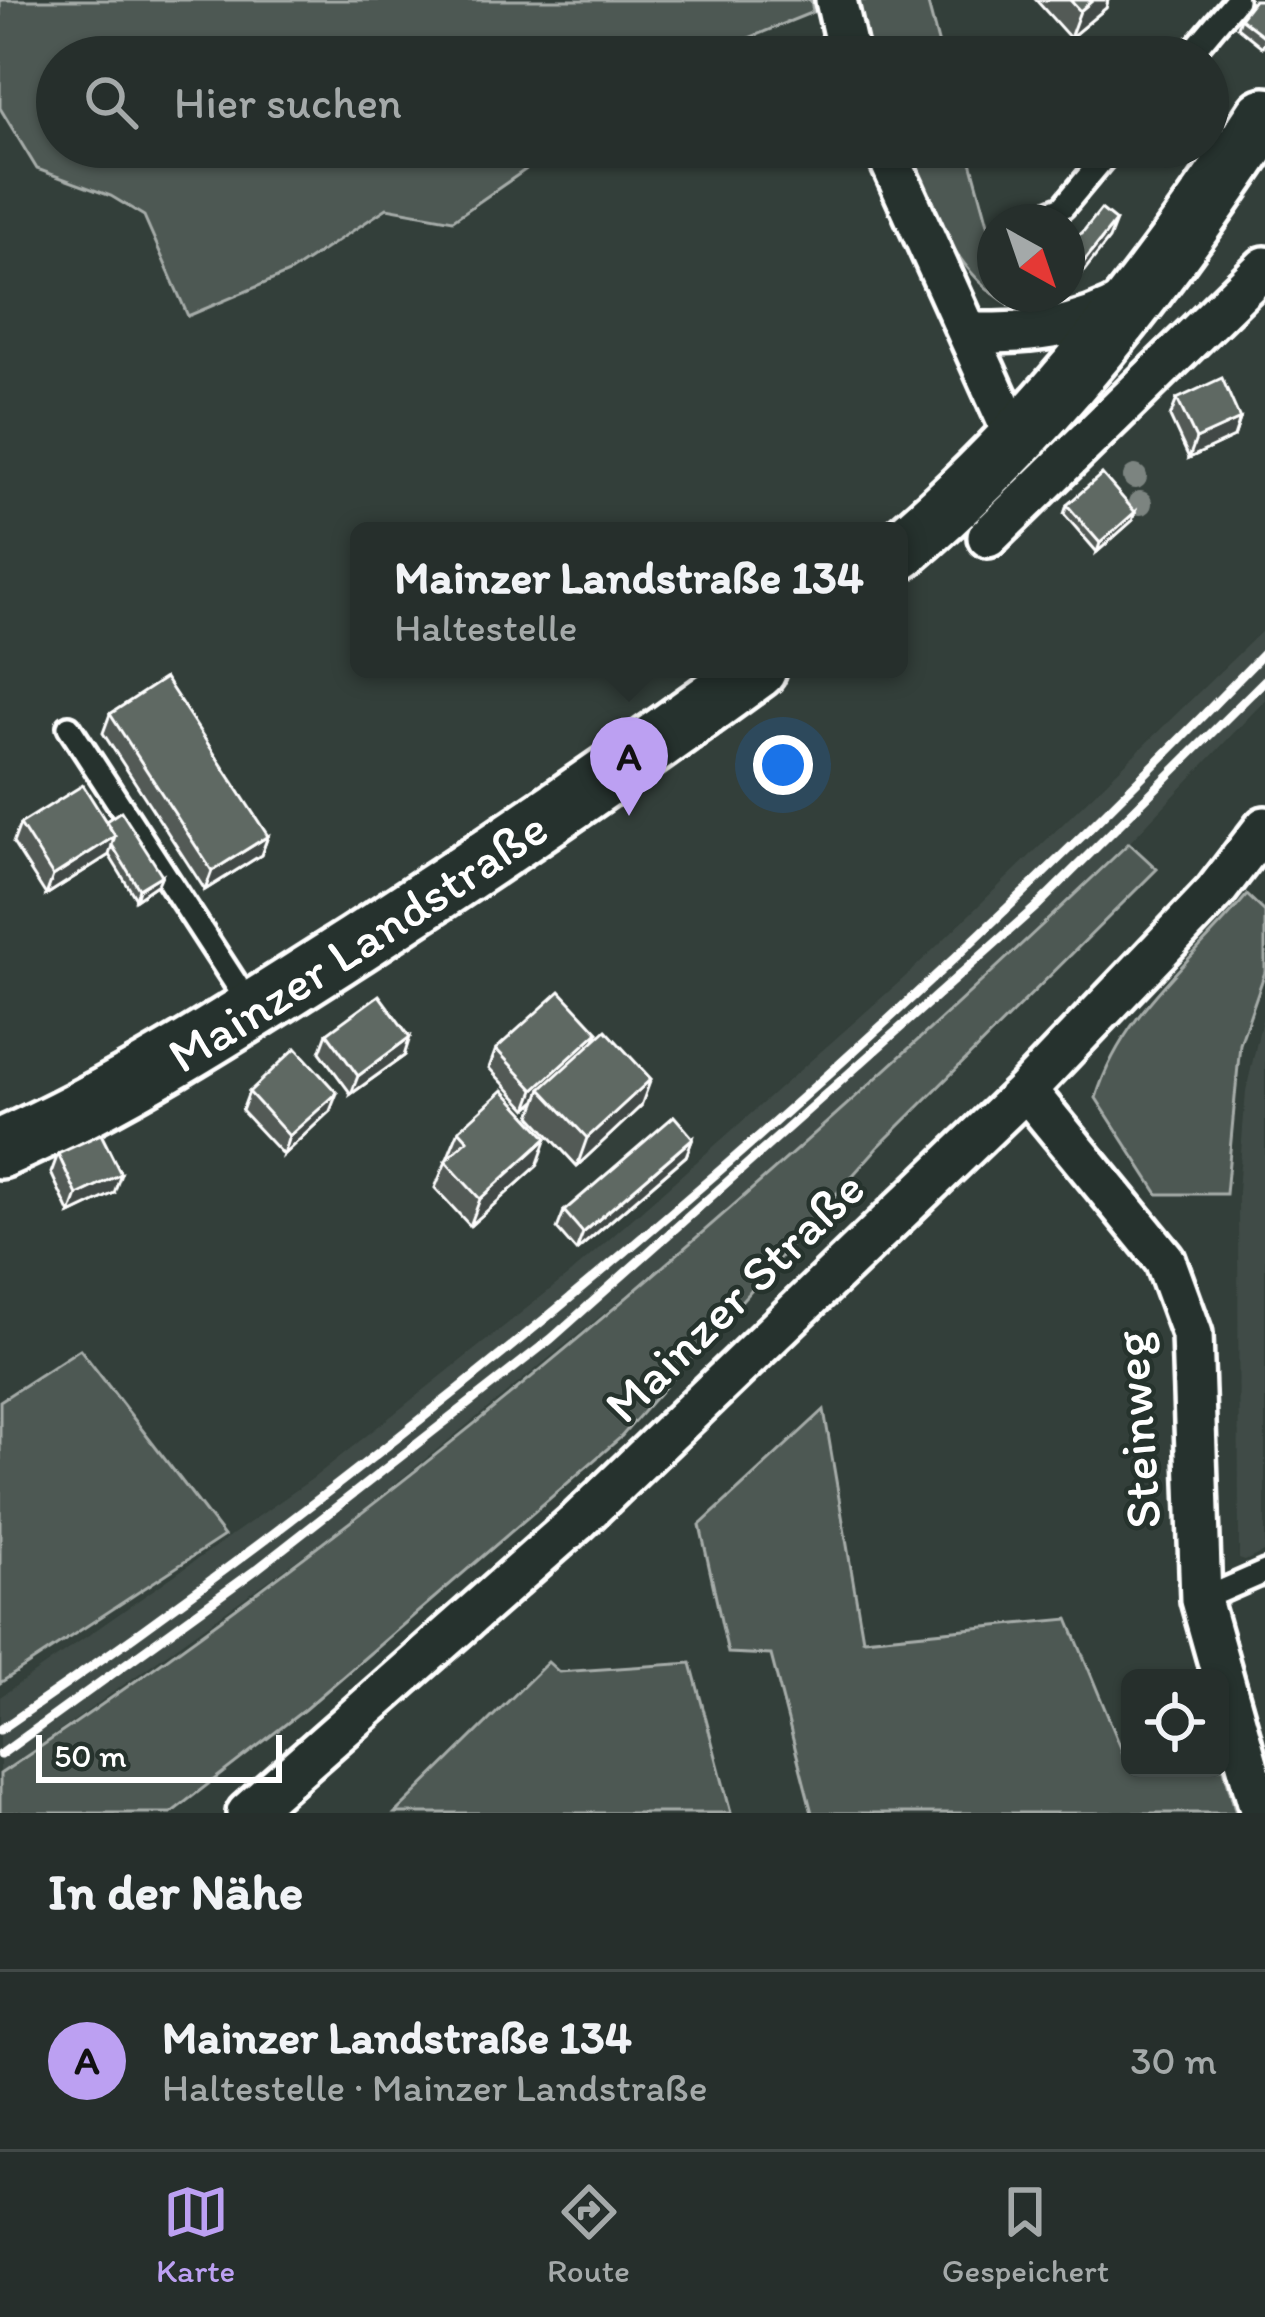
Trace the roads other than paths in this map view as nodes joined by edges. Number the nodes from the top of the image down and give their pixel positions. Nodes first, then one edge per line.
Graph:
1 (836, 0) edge
2 (1235, 0) edge
3 (844, 36) edge
4 (1205, 36) edge
5 (1265, 117) edge
6 (1229, 147) edge
7 (893, 168) edge
8 (1096, 168) edge
9 (1211, 168) edge
10 (1066, 204) edge
11 (1265, 267) edge
12 (1139, 295) junction
13 (968, 333) junction
14 (1015, 438) junction
15 (988, 537) dead end
16 (908, 542) edge
17 (745, 678) edge
18 (69, 727) dead end
19 (1265, 827) edge
20 (253, 1011) junction
21 (1025, 1090) junction
22 (0, 1149) edge
23 (1265, 1572) edge
24 (1201, 1600) junction
25 (248, 1813) edge
26 (1261, 1813) edge

1 - 3 street
2 - 4 lane
5 - 6 main road
7 - 13 street
8 - 10 lane
9 - 12 main road
11 - 15 street
12 - 13 street
12 - 14 main road
13 - 14 street
14 - 16 main road
17 - 20 main road, Mainzer Landstraße
18 - 20 lane
19 - 21 street, Mainzer Straße
20 - 22 main road, Mainzer Landstraße
21 - 24 street, Steinweg
21 - 25 street, Mainzer Straße
23 - 24 lane
24 - 26 street, Steinweg

